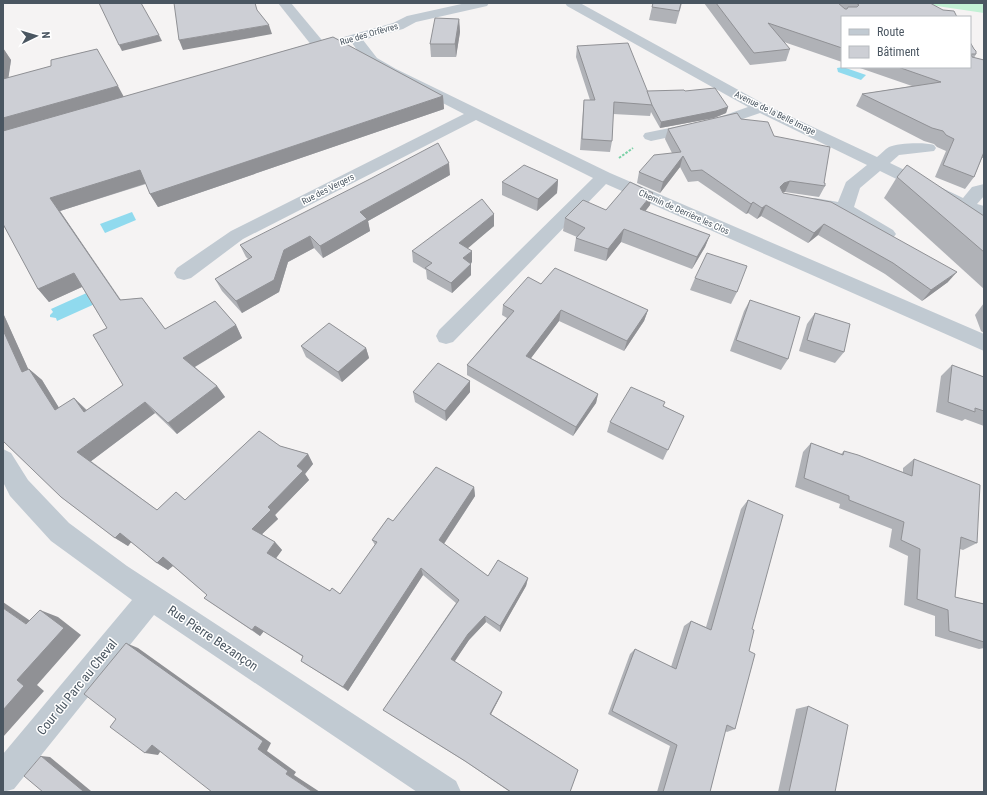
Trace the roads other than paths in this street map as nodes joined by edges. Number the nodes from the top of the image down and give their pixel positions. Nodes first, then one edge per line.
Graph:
1 (284, 3) edge
2 (483, 3) edge
3 (571, 3) edge
4 (355, 38) junction
5 (321, 48) junction
6 (306, 53) edge
7 (761, 108) junction
8 (476, 114) junction
9 (650, 136) road end
10 (928, 148) dead end
11 (879, 164) junction
12 (601, 175) junction
13 (984, 190) edge
14 (800, 202) edge
15 (966, 206) junction
16 (844, 209) junction
17 (984, 212) edge
18 (903, 243) edge
19 (184, 272) dead end
20 (446, 336) dead end
21 (984, 343) edge
22 (3, 460) edge
23 (151, 597) junction
24 (3, 778) edge
25 (3, 787) edge
26 (9, 792) edge
27 (444, 792) edge

1 - 5 street
2 - 4 street, Rue des Orfèvres
3 - 7 street, Avenue de la Belle Image
4 - 5 street, Rue des Orfèvres
4 - 8 street, Chemin de Derrière les Clos
5 - 6 street, Rue des Orfèvres
7 - 9 street
7 - 11 street, Avenue de la Belle Image
8 - 12 street, Chemin de Derrière les Clos
8 - 19 street, Rue des Vergers
10 - 11 street
11 - 15 street, Avenue de la Belle Image
11 - 16 street
12 - 20 street
12 - 21 street, Chemin de Derrière les Clos
13 - 15 street
14 - 16 street
15 - 17 street, Avenue de la Belle Image
16 - 18 street
22 - 23 street, Rue Pierre Bezançon
23 - 24 street, Cour du Parc au Cheval
23 - 27 street, Rue Pierre Bezançon
25 - 26 street

